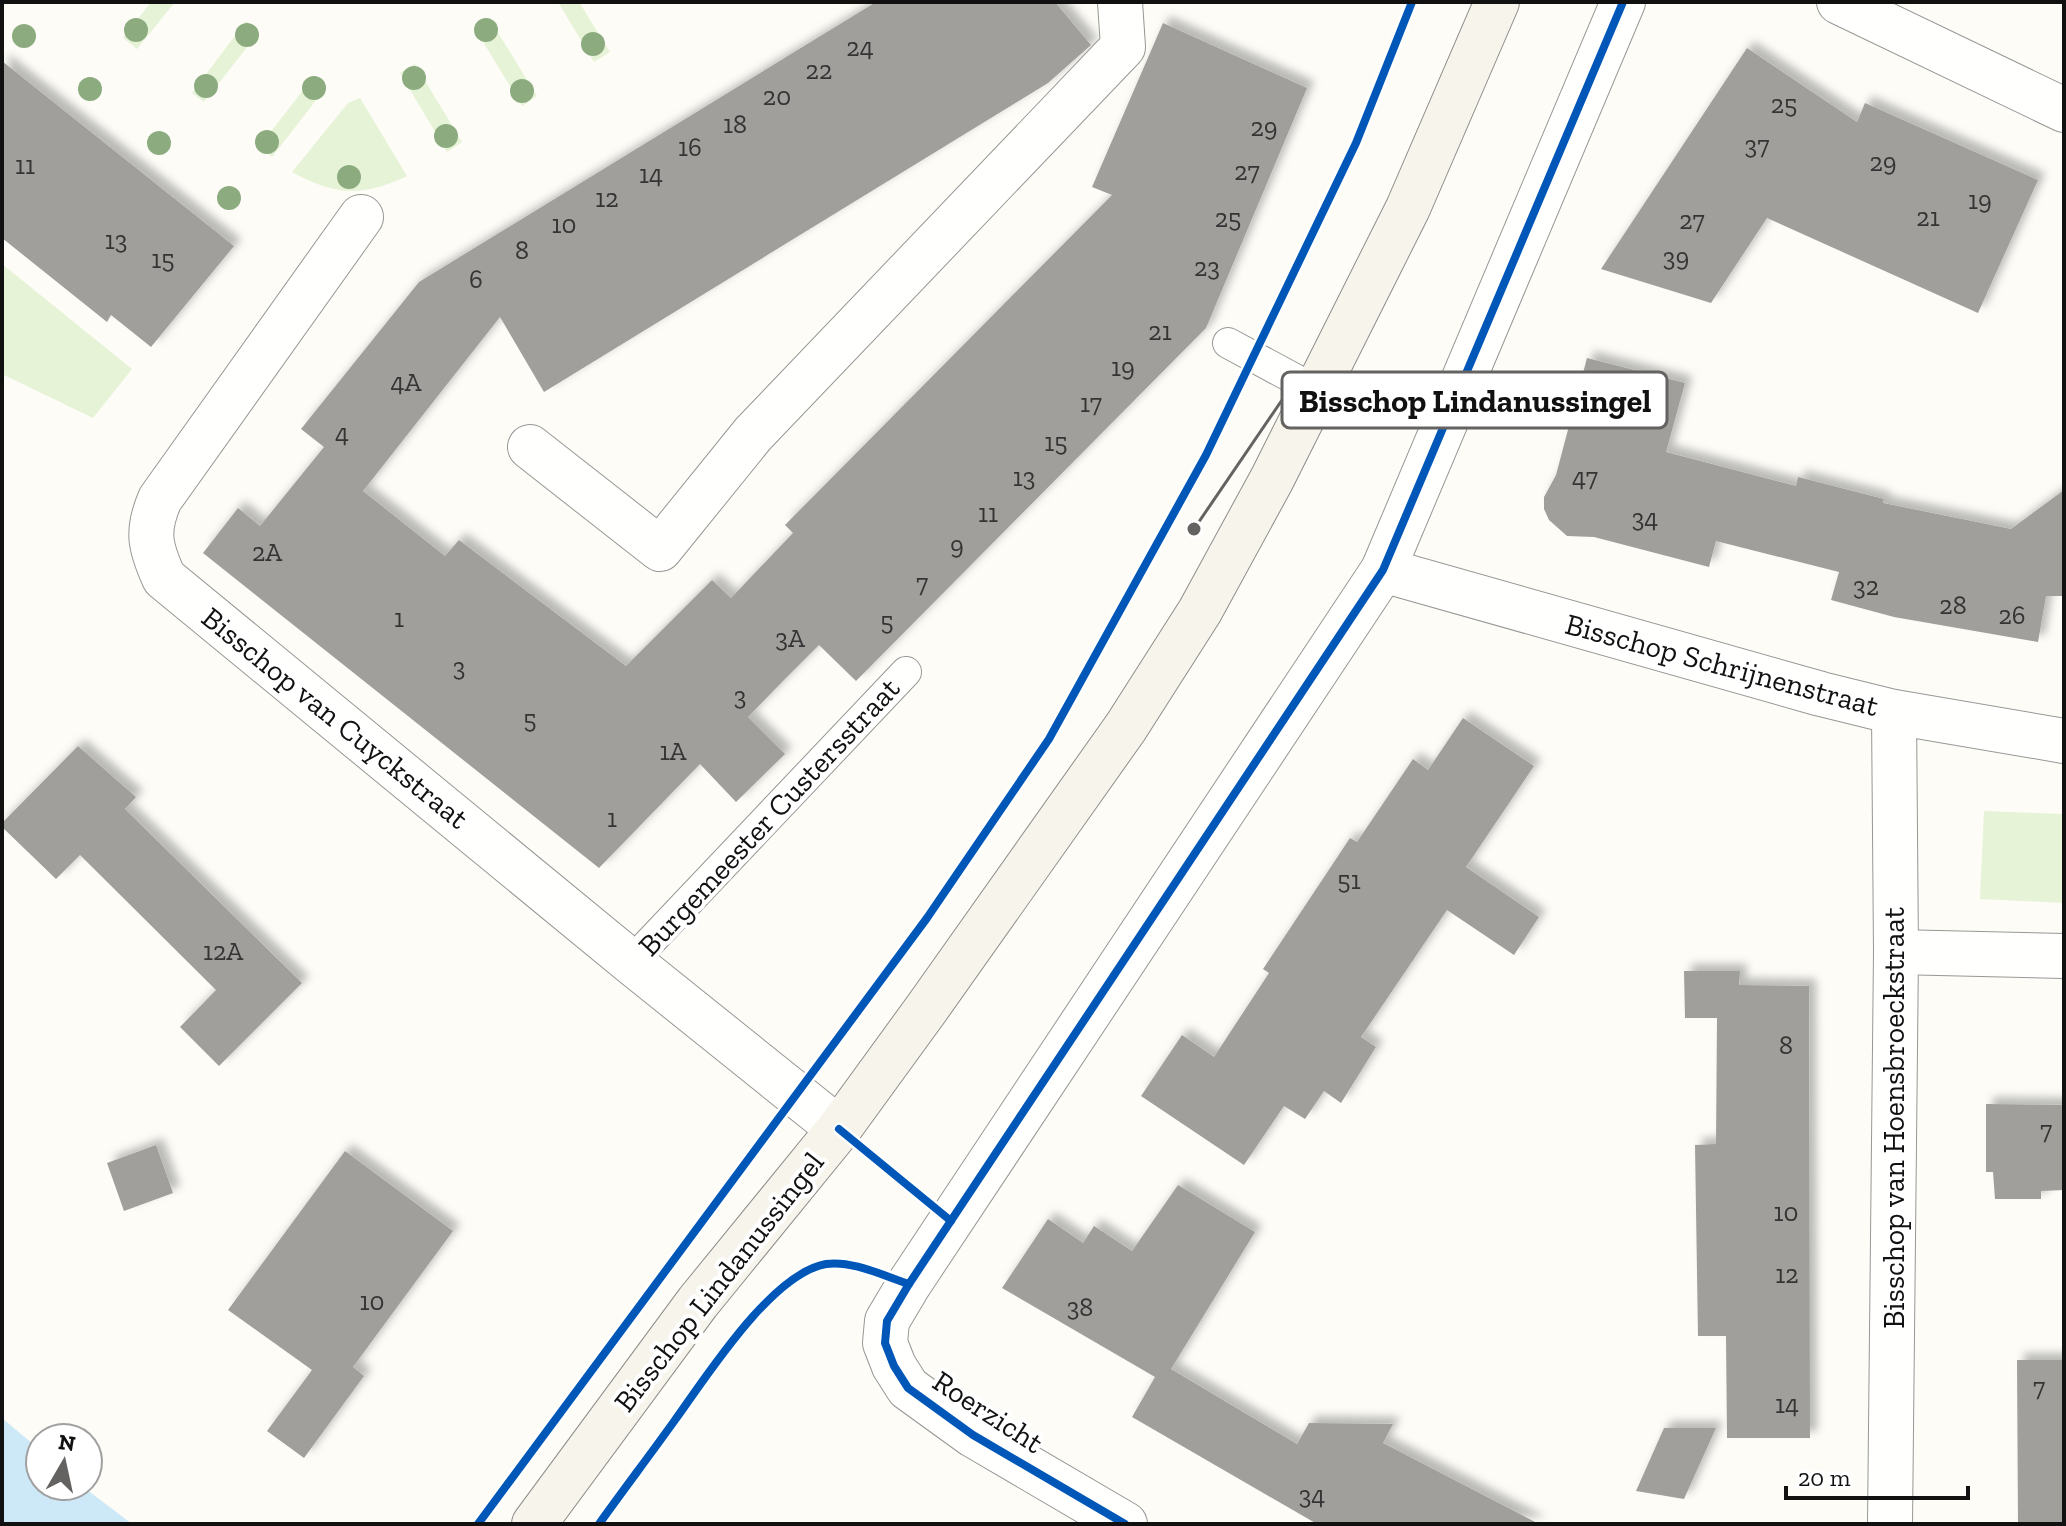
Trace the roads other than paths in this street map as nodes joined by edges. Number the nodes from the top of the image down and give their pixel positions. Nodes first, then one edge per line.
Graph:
1 (1120, 2) edge
2 (1497, 2) edge
3 (1623, 2) edge
4 (1839, 2) edge
5 (2064, 110) edge
6 (361, 217) dead end
7 (1228, 343) dead end
8 (1317, 391) junction
9 (530, 447) dead end
10 (1383, 570) junction
11 (906, 672) dead end
12 (1894, 712) junction
13 (2064, 741) edge
14 (1896, 952) junction
15 (2064, 956) edge
16 (631, 962) junction
17 (839, 1129) junction
18 (534, 1524) edge
19 (1125, 1524) edge
20 (1890, 1524) edge

1 - 9 street
2 - 8 main road, Bisschop Lindanussingel
3 - 10 street
4 - 5 street
6 - 16 street, Bisschop van Cuyckstraat
7 - 8 lane
8 - 17 main road, Bisschop Lindanussingel
10 - 12 street, Bisschop Schrijnenstraat
10 - 19 street, Roerzicht
11 - 16 lane, Burgemeester Custersstraat
12 - 13 street, Bisschop Schrijnenstraat
12 - 14 street, Bisschop van Hoensbroeckstraat
14 - 15 street
14 - 20 street, Bisschop van Hoensbroeckstraat
16 - 17 street, Bisschop van Cuyckstraat
17 - 18 main road, Bisschop Lindanussingel

